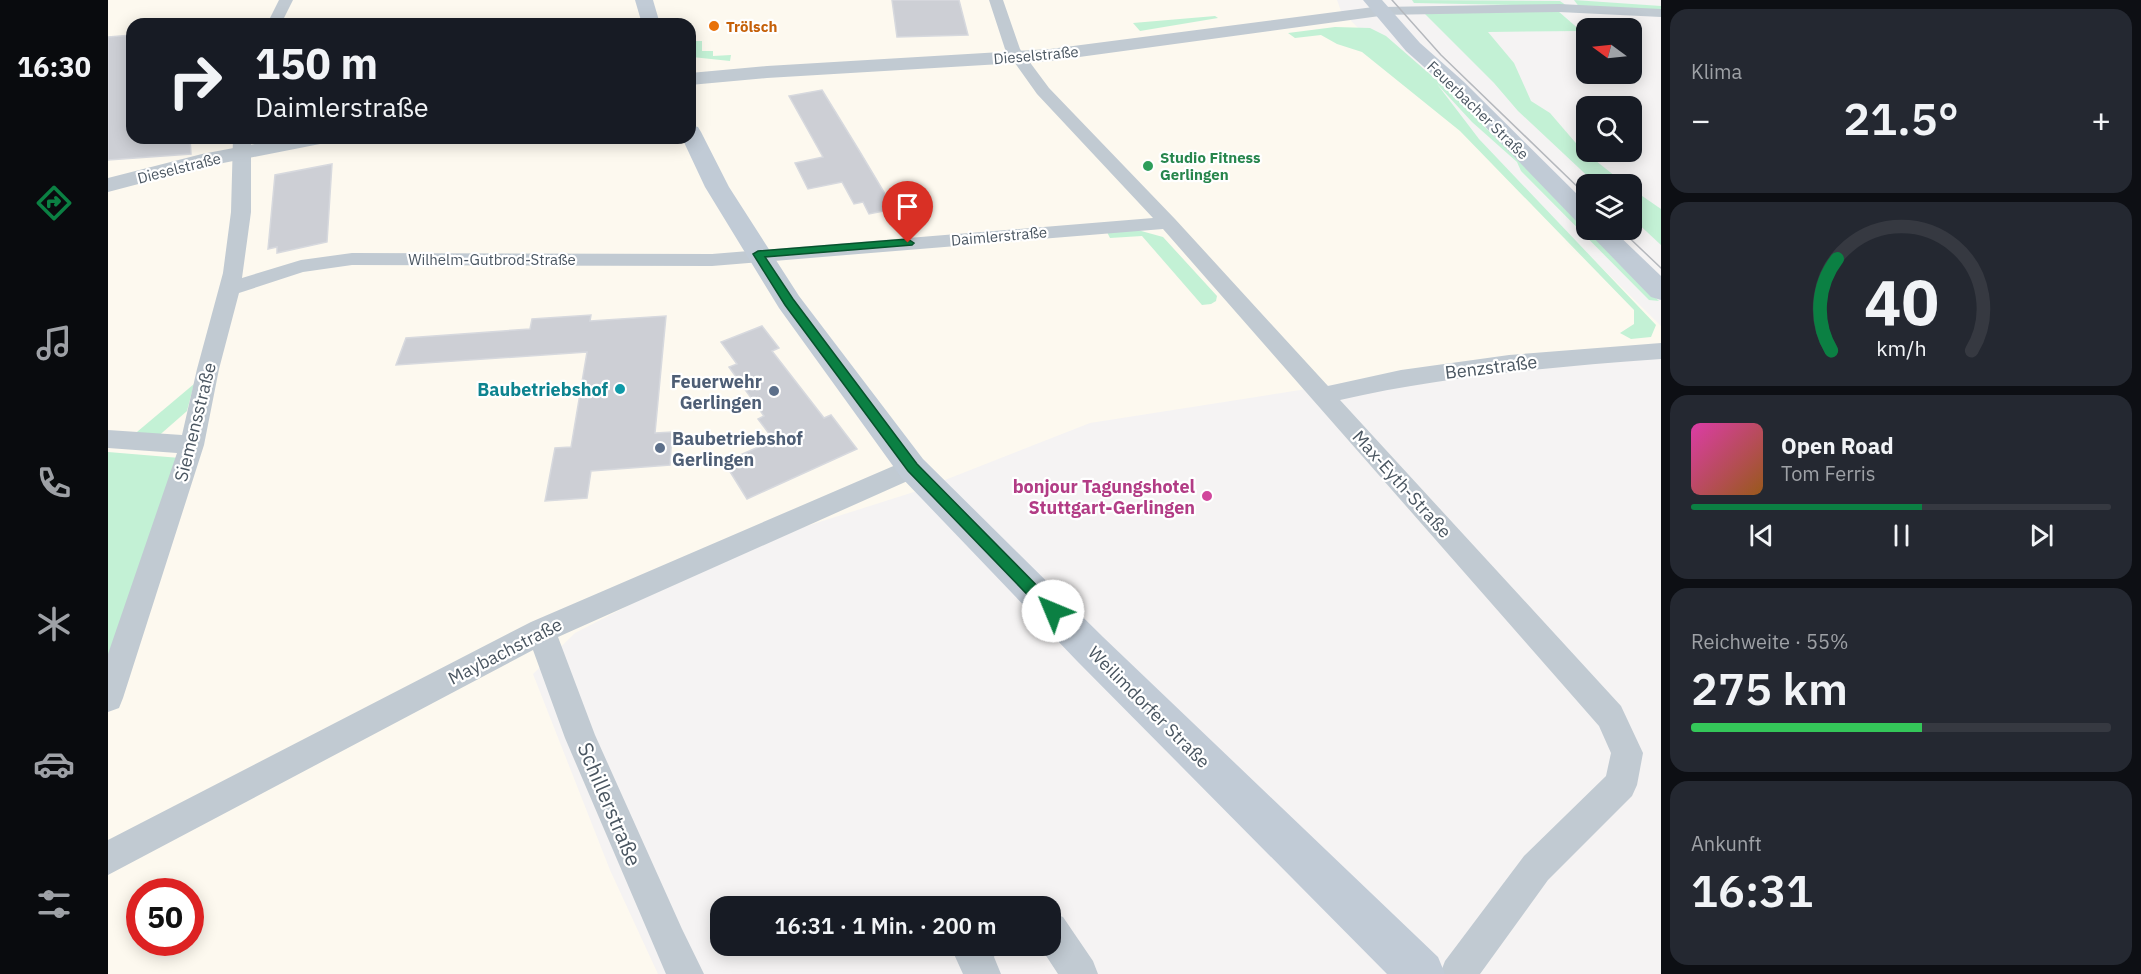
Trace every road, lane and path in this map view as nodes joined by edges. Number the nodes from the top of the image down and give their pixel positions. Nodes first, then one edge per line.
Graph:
1 (286, 0) edge
2 (644, 0) edge
3 (996, 0) edge
4 (1376, 6) edge
5 (1661, 13) edge
6 (277, 18) edge
7 (649, 18) edge
8 (1018, 57) junction
9 (696, 65) edge
10 (733, 74) junction
11 (696, 78) edge
12 (696, 144) edge
13 (243, 145) edge
14 (108, 185) edge
15 (1576, 207) edge
16 (1168, 223) junction
17 (1609, 240) edge
18 (758, 254) junction
19 (230, 289) junction
20 (1661, 291) edge
21 (1661, 351) edge
22 (1323, 395) junction
23 (108, 439) edge
24 (192, 445) junction
25 (912, 468) junction
26 (541, 631) junction
27 (108, 698) edge
28 (108, 858) edge
29 (1061, 946) edge
30 (973, 956) edge
31 (686, 974) edge
32 (983, 974) edge
33 (1080, 974) edge
34 (1420, 974) edge
35 (1458, 974) edge

1 - 6 street
2 - 7 main road
3 - 8 street, Max-Eyth-Straße
4 - 5 street
4 - 8 street, Dieselstraße
4 - 15 main road, Feuerbacher Straße
8 - 10 street, Dieselstraße
8 - 16 street, Max-Eyth-Straße
9 - 10 street
10 - 11 street, Dieselstraße
12 - 18 main road, Weilimdorfer Straße
13 - 14 street, Dieselstraße
13 - 19 street, Siemensstraße
16 - 18 street, Daimlerstraße
16 - 22 street, Max-Eyth-Straße
17 - 20 main road
18 - 19 street, Wilhelm-Gutbrod-Straße
18 - 25 main road, Weilimdorfer Straße
19 - 24 street, Siemensstraße
21 - 22 street, Benzstraße
22 - 35 street, Max-Eyth-Straße
23 - 24 street
24 - 27 street, Siemensstraße
25 - 26 street, Maybachstraße
25 - 34 main road, Weilimdorfer Straße
26 - 28 street, Maybachstraße
26 - 31 street, Schillerstraße
29 - 33 street
30 - 32 street

